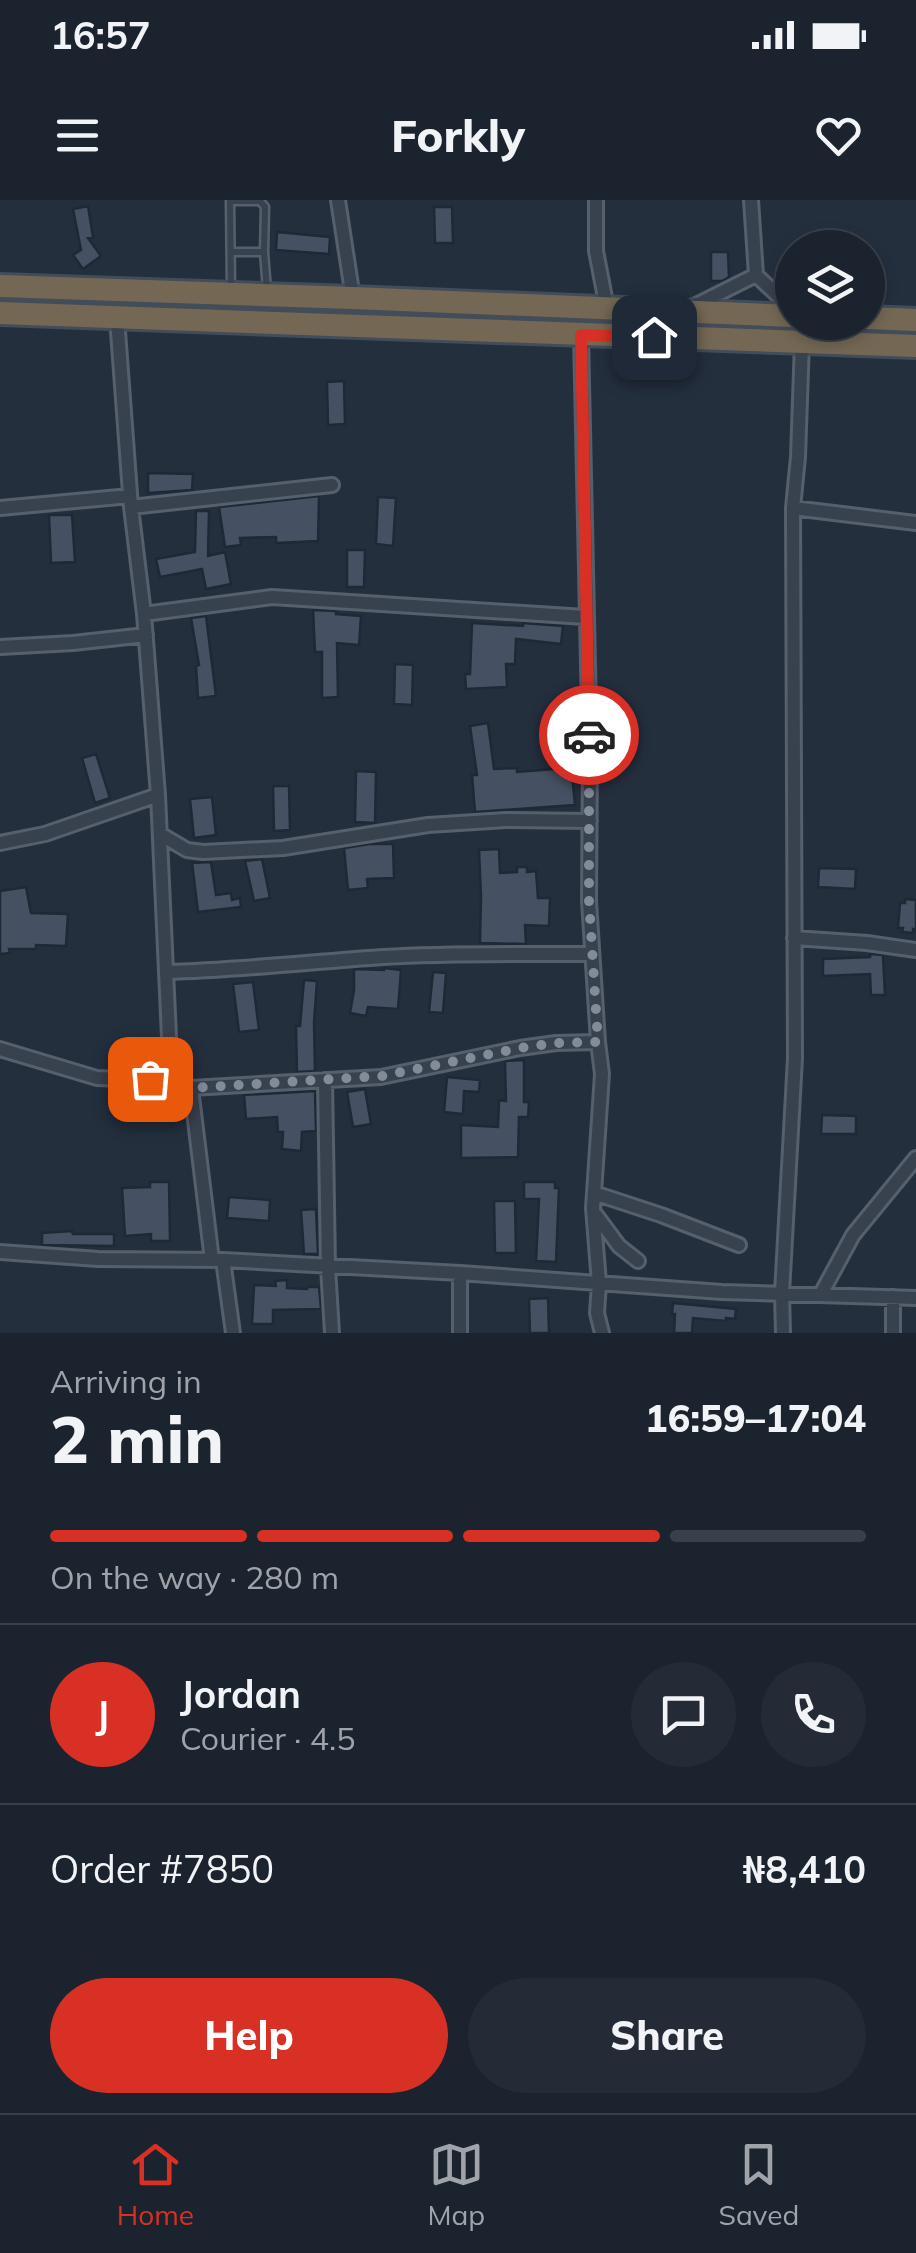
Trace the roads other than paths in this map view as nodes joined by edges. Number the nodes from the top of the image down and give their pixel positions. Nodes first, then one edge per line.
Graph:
1 (338, 200) edge
2 (596, 200) edge
3 (751, 200) edge
4 (230, 201) edge
5 (231, 252) junction
6 (264, 252) junction
7 (756, 275) junction
8 (0, 286) edge
9 (230, 295) junction
10 (775, 295) edge
11 (268, 296) junction
12 (353, 298) junction
13 (607, 308) junction
14 (685, 310) junction
15 (0, 313) edge
16 (775, 313) edge
17 (117, 318) junction
18 (885, 319) edge
19 (916, 320) edge
20 (581, 335) junction
21 (802, 342) junction
22 (916, 346) edge
23 (332, 485) dead end
24 (130, 502) junction
25 (0, 508) edge
26 (793, 508) junction
27 (916, 523) edge
28 (144, 614) junction
29 (586, 617) junction
30 (146, 635) junction
31 (0, 647) edge
32 (158, 795) junction
33 (590, 822) junction
34 (160, 834) junction
35 (0, 843) edge
36 (794, 938) junction
37 (916, 950) edge
38 (592, 954) junction
39 (166, 972) junction
40 (598, 1042) junction
41 (0, 1049) edge
42 (325, 1080) junction
43 (171, 1081) junction
44 (191, 1088) junction
45 (916, 1158) edge
46 (594, 1193) junction
47 (593, 1208) junction
48 (739, 1245) dead end
49 (0, 1252) edge
50 (218, 1260) junction
51 (638, 1261) dead end
52 (328, 1267) junction
53 (460, 1273) junction
54 (600, 1283) junction
55 (782, 1293) junction
56 (821, 1294) junction
57 (893, 1297) junction
58 (916, 1298) edge
59 (232, 1333) edge
60 (332, 1333) edge
61 (460, 1333) edge
62 (602, 1333) edge
63 (783, 1333) edge
64 (893, 1333) edge

1 - 12 street
2 - 13 street
3 - 7 street
4 - 5 lane
4 - 6 lane
5 - 6 lane
5 - 9 lane
6 - 11 lane
7 - 10 street
7 - 14 street
8 - 9 highway
9 - 11 highway
11 - 12 highway
12 - 13 highway
13 - 14 highway
14 - 16 highway
15 - 17 highway
17 - 20 highway
17 - 24 street
18 - 19 highway
20 - 21 highway
20 - 29 street
21 - 22 highway
21 - 26 street
23 - 24 street
24 - 25 street
24 - 28 street
26 - 27 street
26 - 36 street
28 - 29 street
28 - 30 street
29 - 33 street
30 - 31 street
30 - 32 street
32 - 34 street
32 - 35 street
33 - 34 street
33 - 38 street
34 - 39 street
36 - 37 street
36 - 55 street
38 - 39 street
38 - 40 street
39 - 43 street
40 - 42 street
40 - 46 street
41 - 43 street
42 - 44 street
42 - 52 street
43 - 44 street
44 - 50 street
45 - 56 street
46 - 47 street
46 - 48 street
47 - 51 street
47 - 54 street
49 - 50 street
50 - 52 street
50 - 59 street
52 - 53 street
52 - 60 street
53 - 54 street
53 - 61 street
54 - 55 street
54 - 62 street
55 - 56 street
55 - 63 street
56 - 57 street
57 - 58 street
57 - 64 street

